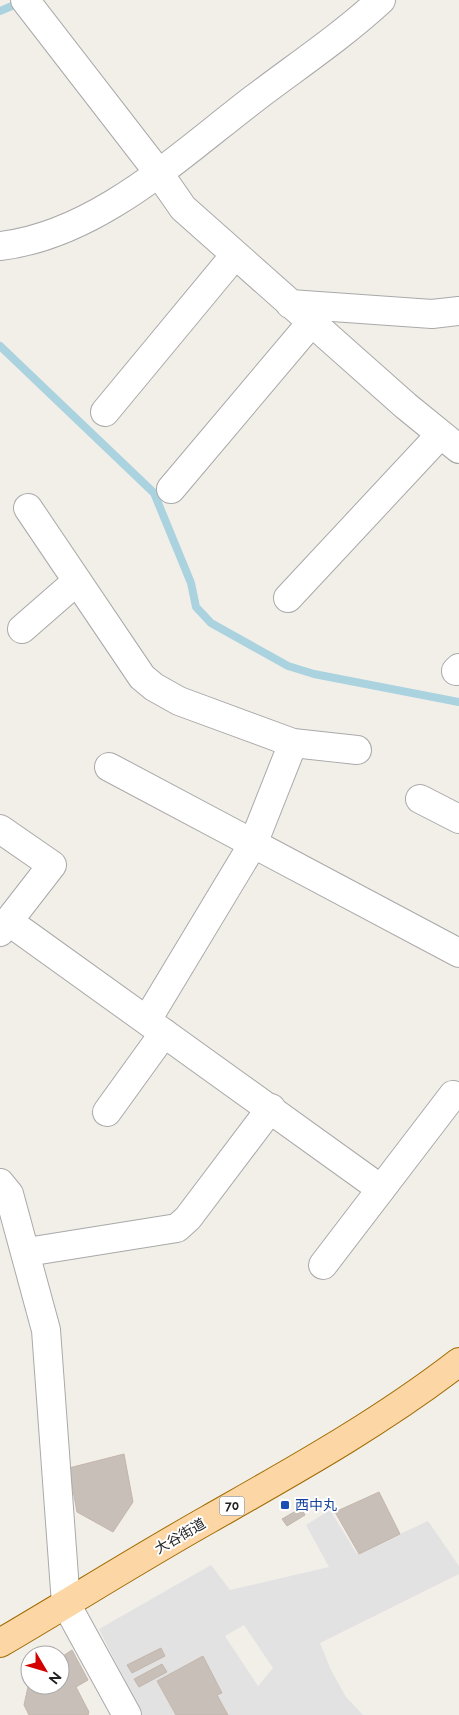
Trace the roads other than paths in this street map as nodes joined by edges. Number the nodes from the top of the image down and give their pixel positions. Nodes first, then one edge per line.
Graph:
1 (381, 0) edge
2 (30, 7) edge
3 (158, 172) junction
4 (0, 246) edge
5 (235, 254) junction
6 (290, 304) junction
7 (459, 311) edge
8 (312, 323) junction
9 (105, 412) dead end
10 (450, 442) edge
11 (171, 489) dead end
12 (28, 508) dead end
13 (77, 580) junction
14 (288, 598) dead end
15 (22, 628) dead end
16 (293, 743) junction
17 (357, 750) dead end
18 (109, 767) dead end
19 (420, 799) dead end
20 (459, 819) edge
21 (0, 829) edge
22 (253, 844) junction
23 (4, 927) edge
24 (459, 953) edge
25 (156, 1026) junction
26 (453, 1095) dead end
27 (271, 1108) junction
28 (107, 1112) dead end
29 (0, 1183) edge
30 (381, 1189) junction
31 (27, 1252) junction
32 (323, 1265) dead end
33 (459, 1362) edge
34 (66, 1604) junction
35 (0, 1643) edge
36 (127, 1715) edge

1 - 3 street
2 - 3 street
3 - 4 street
3 - 5 street
5 - 6 street
5 - 9 street
6 - 7 street
6 - 8 street
8 - 10 street
8 - 11 street
10 - 14 street
12 - 13 street
13 - 15 street
13 - 16 street
16 - 17 street
16 - 22 street
18 - 22 street
19 - 20 street
21 - 23 street
22 - 24 street
22 - 25 street
23 - 25 street
25 - 27 street
25 - 28 street
26 - 30 street
27 - 30 street
27 - 31 street
29 - 31 street
30 - 32 street
31 - 34 street
33 - 34 main road, 大谷街道 / 70
34 - 35 main road, 大谷街道 / 70
34 - 36 street

